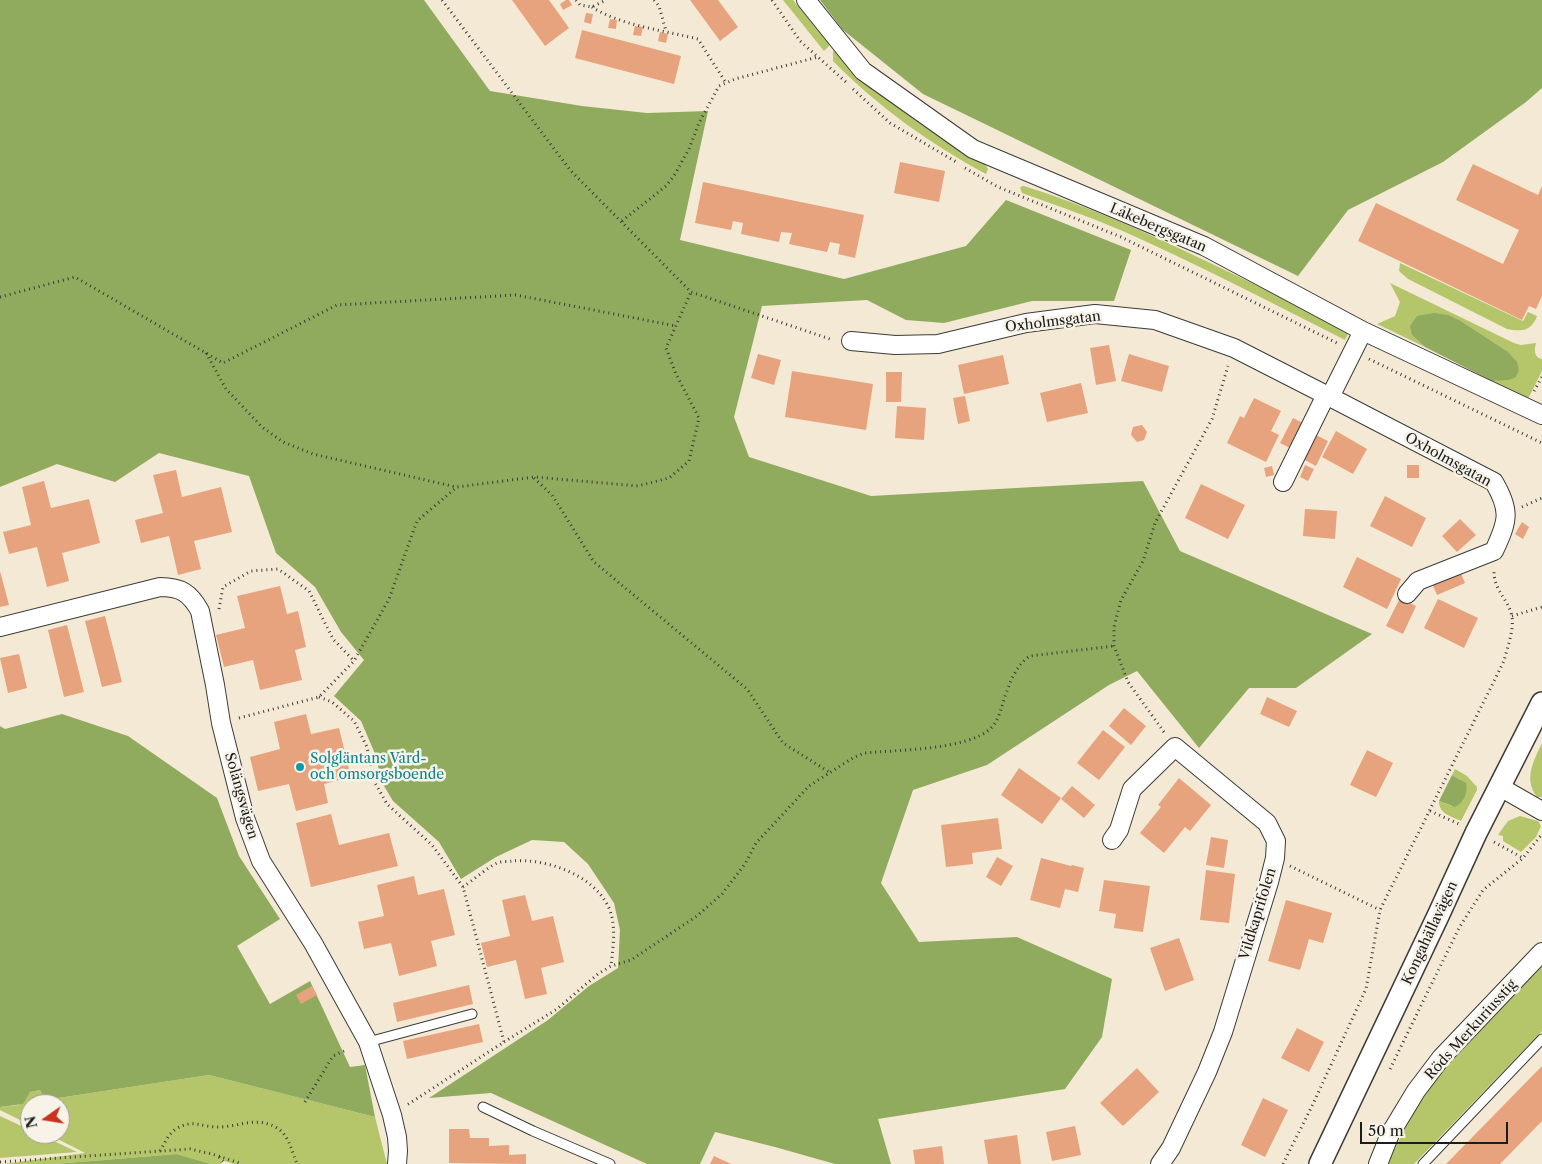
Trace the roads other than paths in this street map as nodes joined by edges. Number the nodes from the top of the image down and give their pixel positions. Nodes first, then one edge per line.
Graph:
1 (806, 0) edge
2 (1363, 331) junction
3 (852, 341) road end
4 (1328, 396) junction
5 (1542, 415) edge
6 (1283, 482) dead end
7 (1407, 594) dead end
8 (0, 627) edge
9 (1542, 703) edge
10 (1500, 787) junction
11 (1542, 811) edge
12 (1112, 840) dead end
13 (1542, 952) edge
14 (472, 1014) dead end
15 (1542, 1039) edge
16 (368, 1042) junction
17 (483, 1107) dead end
18 (397, 1164) edge
19 (610, 1164) edge
20 (1160, 1164) edge
21 (1320, 1164) edge
22 (1378, 1164) edge
23 (1423, 1164) edge

1 - 2 street, Låkebergsgatan
2 - 4 street
2 - 5 street, Låkebergsgatan
3 - 4 street, Oxholmsgatan
4 - 6 street
4 - 7 street, Oxholmsgatan
8 - 16 street, Solängsvägen
9 - 10 street, Kongahällavägen
10 - 11 street
10 - 21 street, Kongahällavägen
12 - 20 street, Vildkaprifolen
13 - 22 street, Röds Merkuriusstig
14 - 16 lane
15 - 23 lane
16 - 18 street, Solängsvägen
17 - 19 lane

